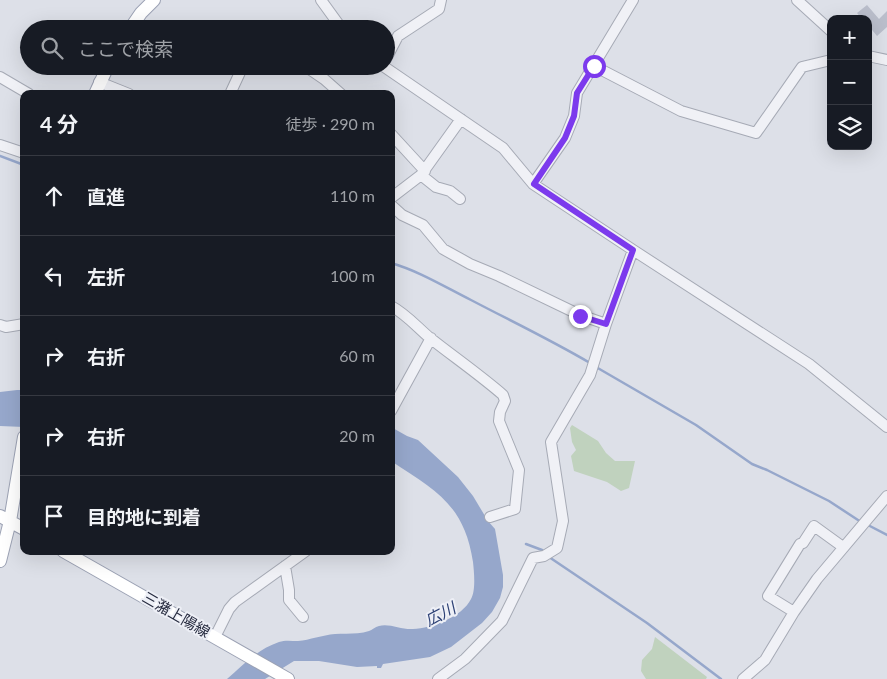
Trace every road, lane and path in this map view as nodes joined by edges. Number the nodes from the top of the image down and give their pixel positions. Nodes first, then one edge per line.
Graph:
1 (154, 0) edge
2 (321, 0) edge
3 (441, 0) edge
4 (633, 0) edge
5 (798, 0) edge
6 (137, 20) edge
7 (335, 20) edge
8 (827, 27) edge
9 (395, 42) edge
10 (872, 57) edge
11 (887, 60) edge
12 (827, 61) edge
13 (594, 66) junction
14 (395, 74) edge
15 (104, 75) edge
16 (240, 75) edge
17 (318, 75) edge
18 (0, 77) edge
19 (97, 88) edge
20 (22, 90) edge
21 (232, 90) edge
22 (336, 90) edge
23 (461, 119) junction
24 (395, 139) edge
25 (0, 145) edge
26 (20, 152) edge
27 (423, 173) junction
28 (534, 184) junction
29 (395, 195) edge
30 (460, 199) dead end
31 (395, 209) edge
32 (633, 250) junction
33 (395, 308) edge
34 (606, 324) junction
35 (0, 325) edge
36 (20, 325) edge
37 (431, 338) junction
38 (395, 404) edge
39 (887, 427) edge
40 (20, 454) edge
41 (887, 496) edge
42 (490, 517) dead end
43 (5, 518) edge
44 (20, 527) edge
45 (843, 547) junction
46 (70, 555) edge
47 (300, 555) edge
48 (0, 561) edge
49 (285, 566) junction
50 (794, 612) junction
51 (303, 617) dead end
52 (215, 637) junction
53 (286, 678) edge
54 (438, 679) edge
55 (743, 679) edge

1 - 6 main road
2 - 7 street
3 - 9 street
4 - 13 street
5 - 8 street
10 - 11 street
12 - 13 street
13 - 28 street
14 - 23 street
15 - 19 main road
16 - 21 street
17 - 22 street
18 - 20 street
23 - 27 street
23 - 28 street
24 - 27 street
25 - 26 street
27 - 29 street
27 - 30 street
28 - 32 street
31 - 34 street
32 - 34 street
32 - 39 street
33 - 37 street
34 - 54 street
35 - 36 street
37 - 38 street
37 - 42 street
40 - 43 main road
41 - 45 street
43 - 44 main road
43 - 48 main road
45 - 50 street
45 - 50 street
46 - 52 main road, 三潴上陽線
47 - 49 street
49 - 51 street
49 - 52 street
50 - 55 street
52 - 53 main road, 三潴上陽線

